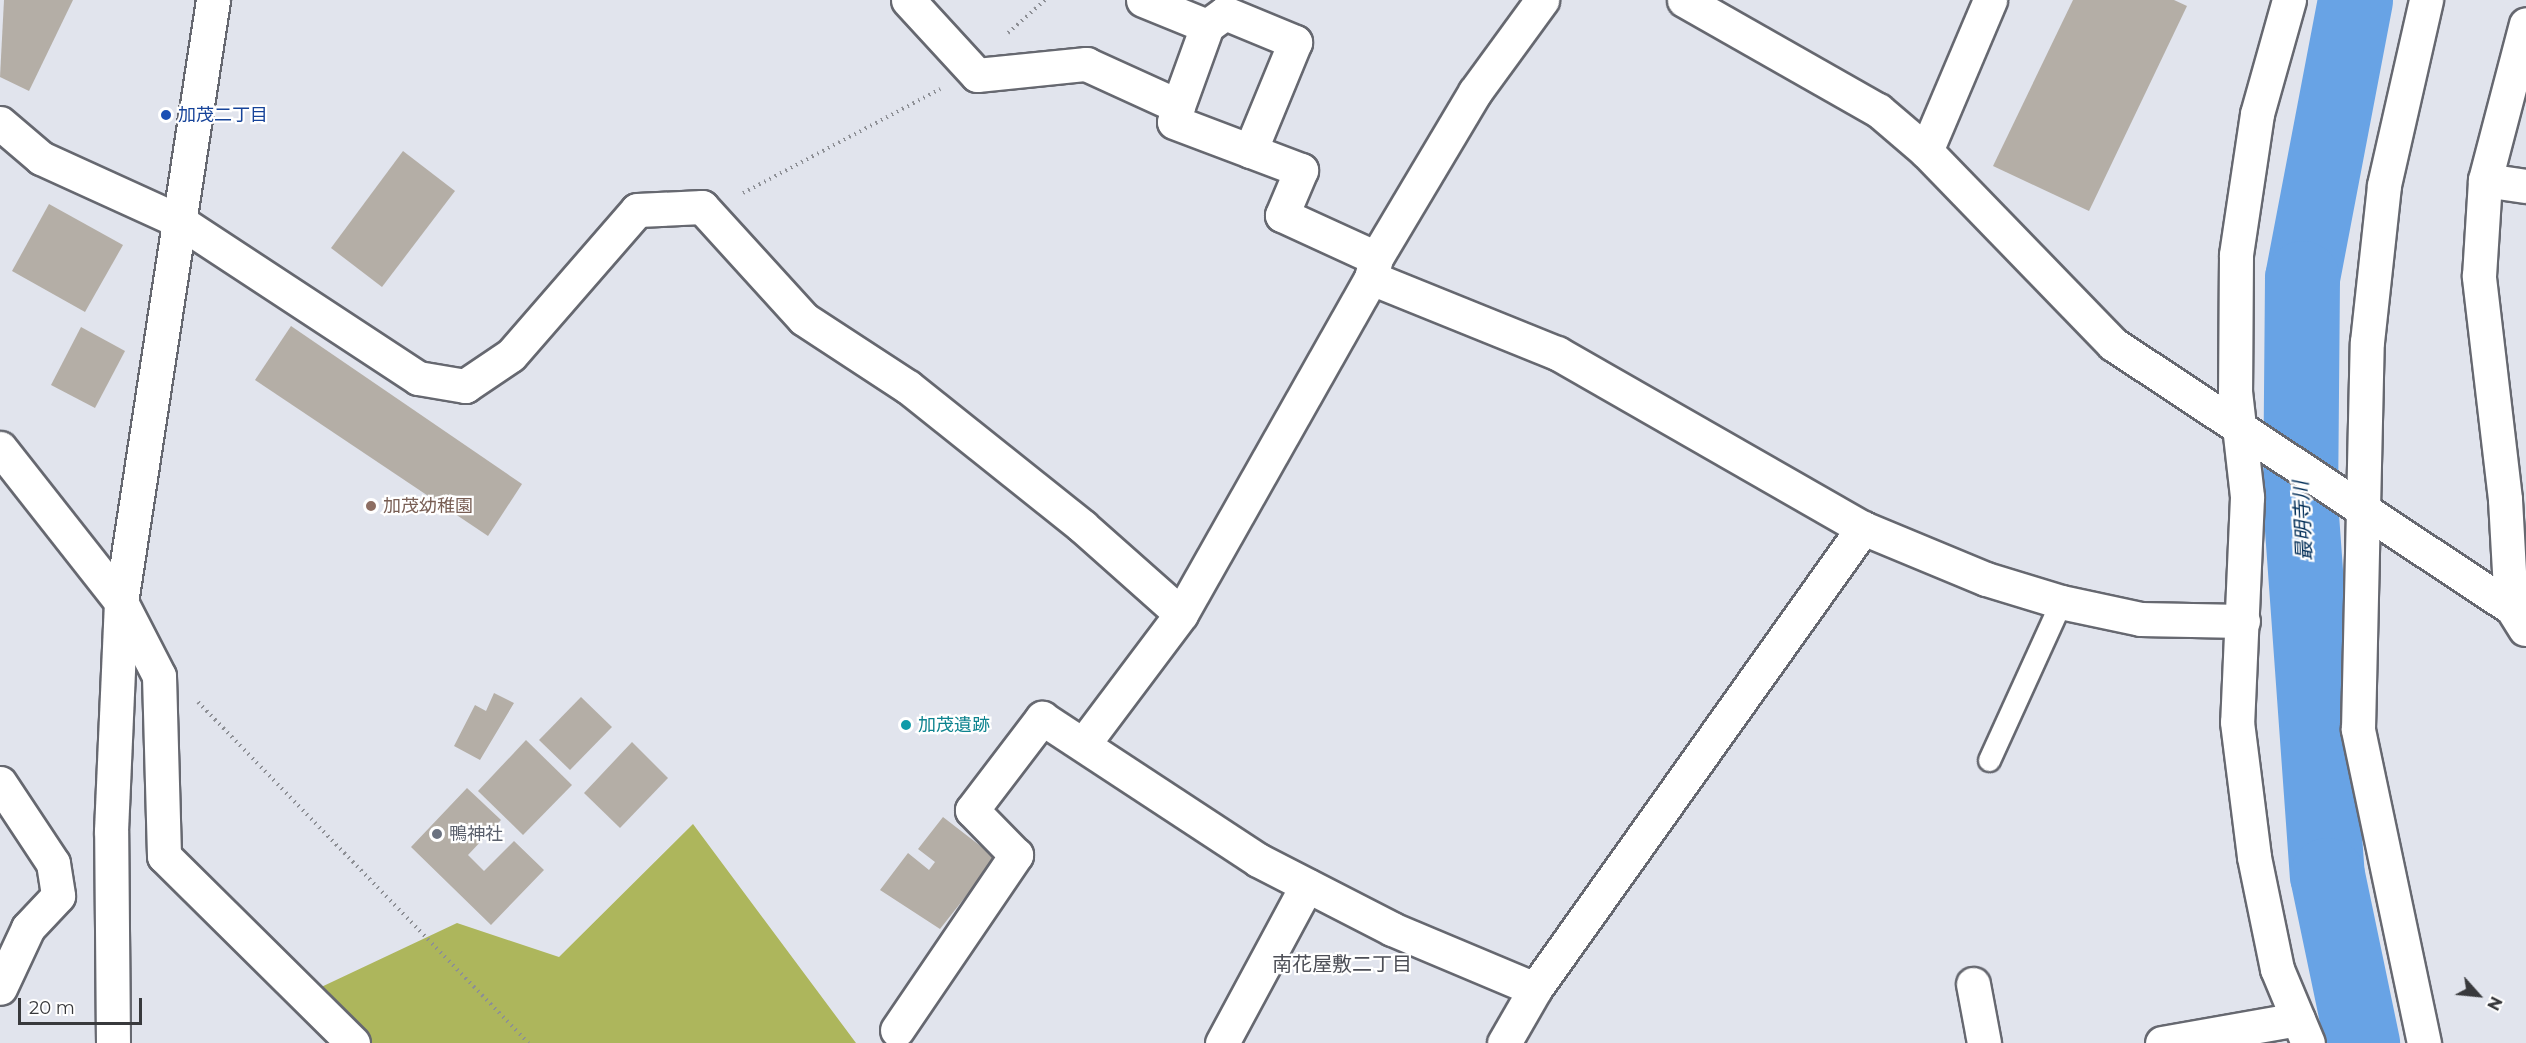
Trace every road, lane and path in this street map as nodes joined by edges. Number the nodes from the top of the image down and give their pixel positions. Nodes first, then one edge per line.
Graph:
1 (213, 0) edge
2 (908, 0) edge
3 (1045, 0) edge
4 (1143, 0) edge
5 (1542, 0) edge
6 (1684, 0) edge
7 (1990, 0) edge
8 (2289, 0) edge
9 (2426, 0) edge
10 (2526, 24) edge
11 (1207, 26) junction
12 (969, 67) junction
13 (1178, 106) junction
14 (0, 123) edge
15 (1250, 151) junction
16 (1926, 151) junction
17 (2485, 180) junction
18 (2526, 186) edge
19 (702, 207) junction
20 (180, 221) junction
21 (1374, 268) junction
22 (2246, 436) junction
23 (0, 448) edge
24 (2352, 504) junction
25 (1863, 528) junction
26 (121, 602) junction
27 (2061, 602) junction
28 (1181, 614) junction
29 (2521, 618) edge
30 (2243, 621) junction
31 (159, 676) junction
32 (1085, 742) junction
33 (1989, 760) dead end
34 (0, 783) edge
35 (1307, 885) junction
36 (14, 929) edge
37 (1973, 984) dead end
38 (0, 988) edge
39 (1535, 989) junction
40 (897, 1030) dead end
41 (2303, 1031) edge
42 (1512, 1040) edge
43 (2196, 1041) edge
44 (113, 1043) edge
45 (353, 1043) edge
46 (528, 1043) edge
47 (1222, 1043) edge
48 (1984, 1043) edge
49 (2162, 1043) edge
50 (2424, 1043) edge

1 - 20 street
2 - 12 street
3 - 12 path
4 - 11 street
5 - 21 street
6 - 16 street
7 - 16 street
8 - 22 street
9 - 24 street
10 - 17 street
11 - 13 street
11 - 15 street
12 - 13 street
12 - 19 path
13 - 15 street
14 - 20 street
15 - 21 street
16 - 22 street
17 - 18 street
17 - 29 street
19 - 20 street
19 - 28 street
20 - 26 street
21 - 25 street
21 - 28 street
22 - 24 street
22 - 30 street
23 - 26 street
24 - 29 street
24 - 50 street
25 - 27 street
25 - 39 street
26 - 31 street
26 - 44 street
27 - 30 street
27 - 33 lane
28 - 32 street
30 - 41 street
31 - 45 street
31 - 46 path
32 - 35 street
32 - 40 street
34 - 36 street
35 - 39 street
35 - 47 street
36 - 38 street
37 - 48 street
39 - 42 street
41 - 43 street
43 - 49 street

